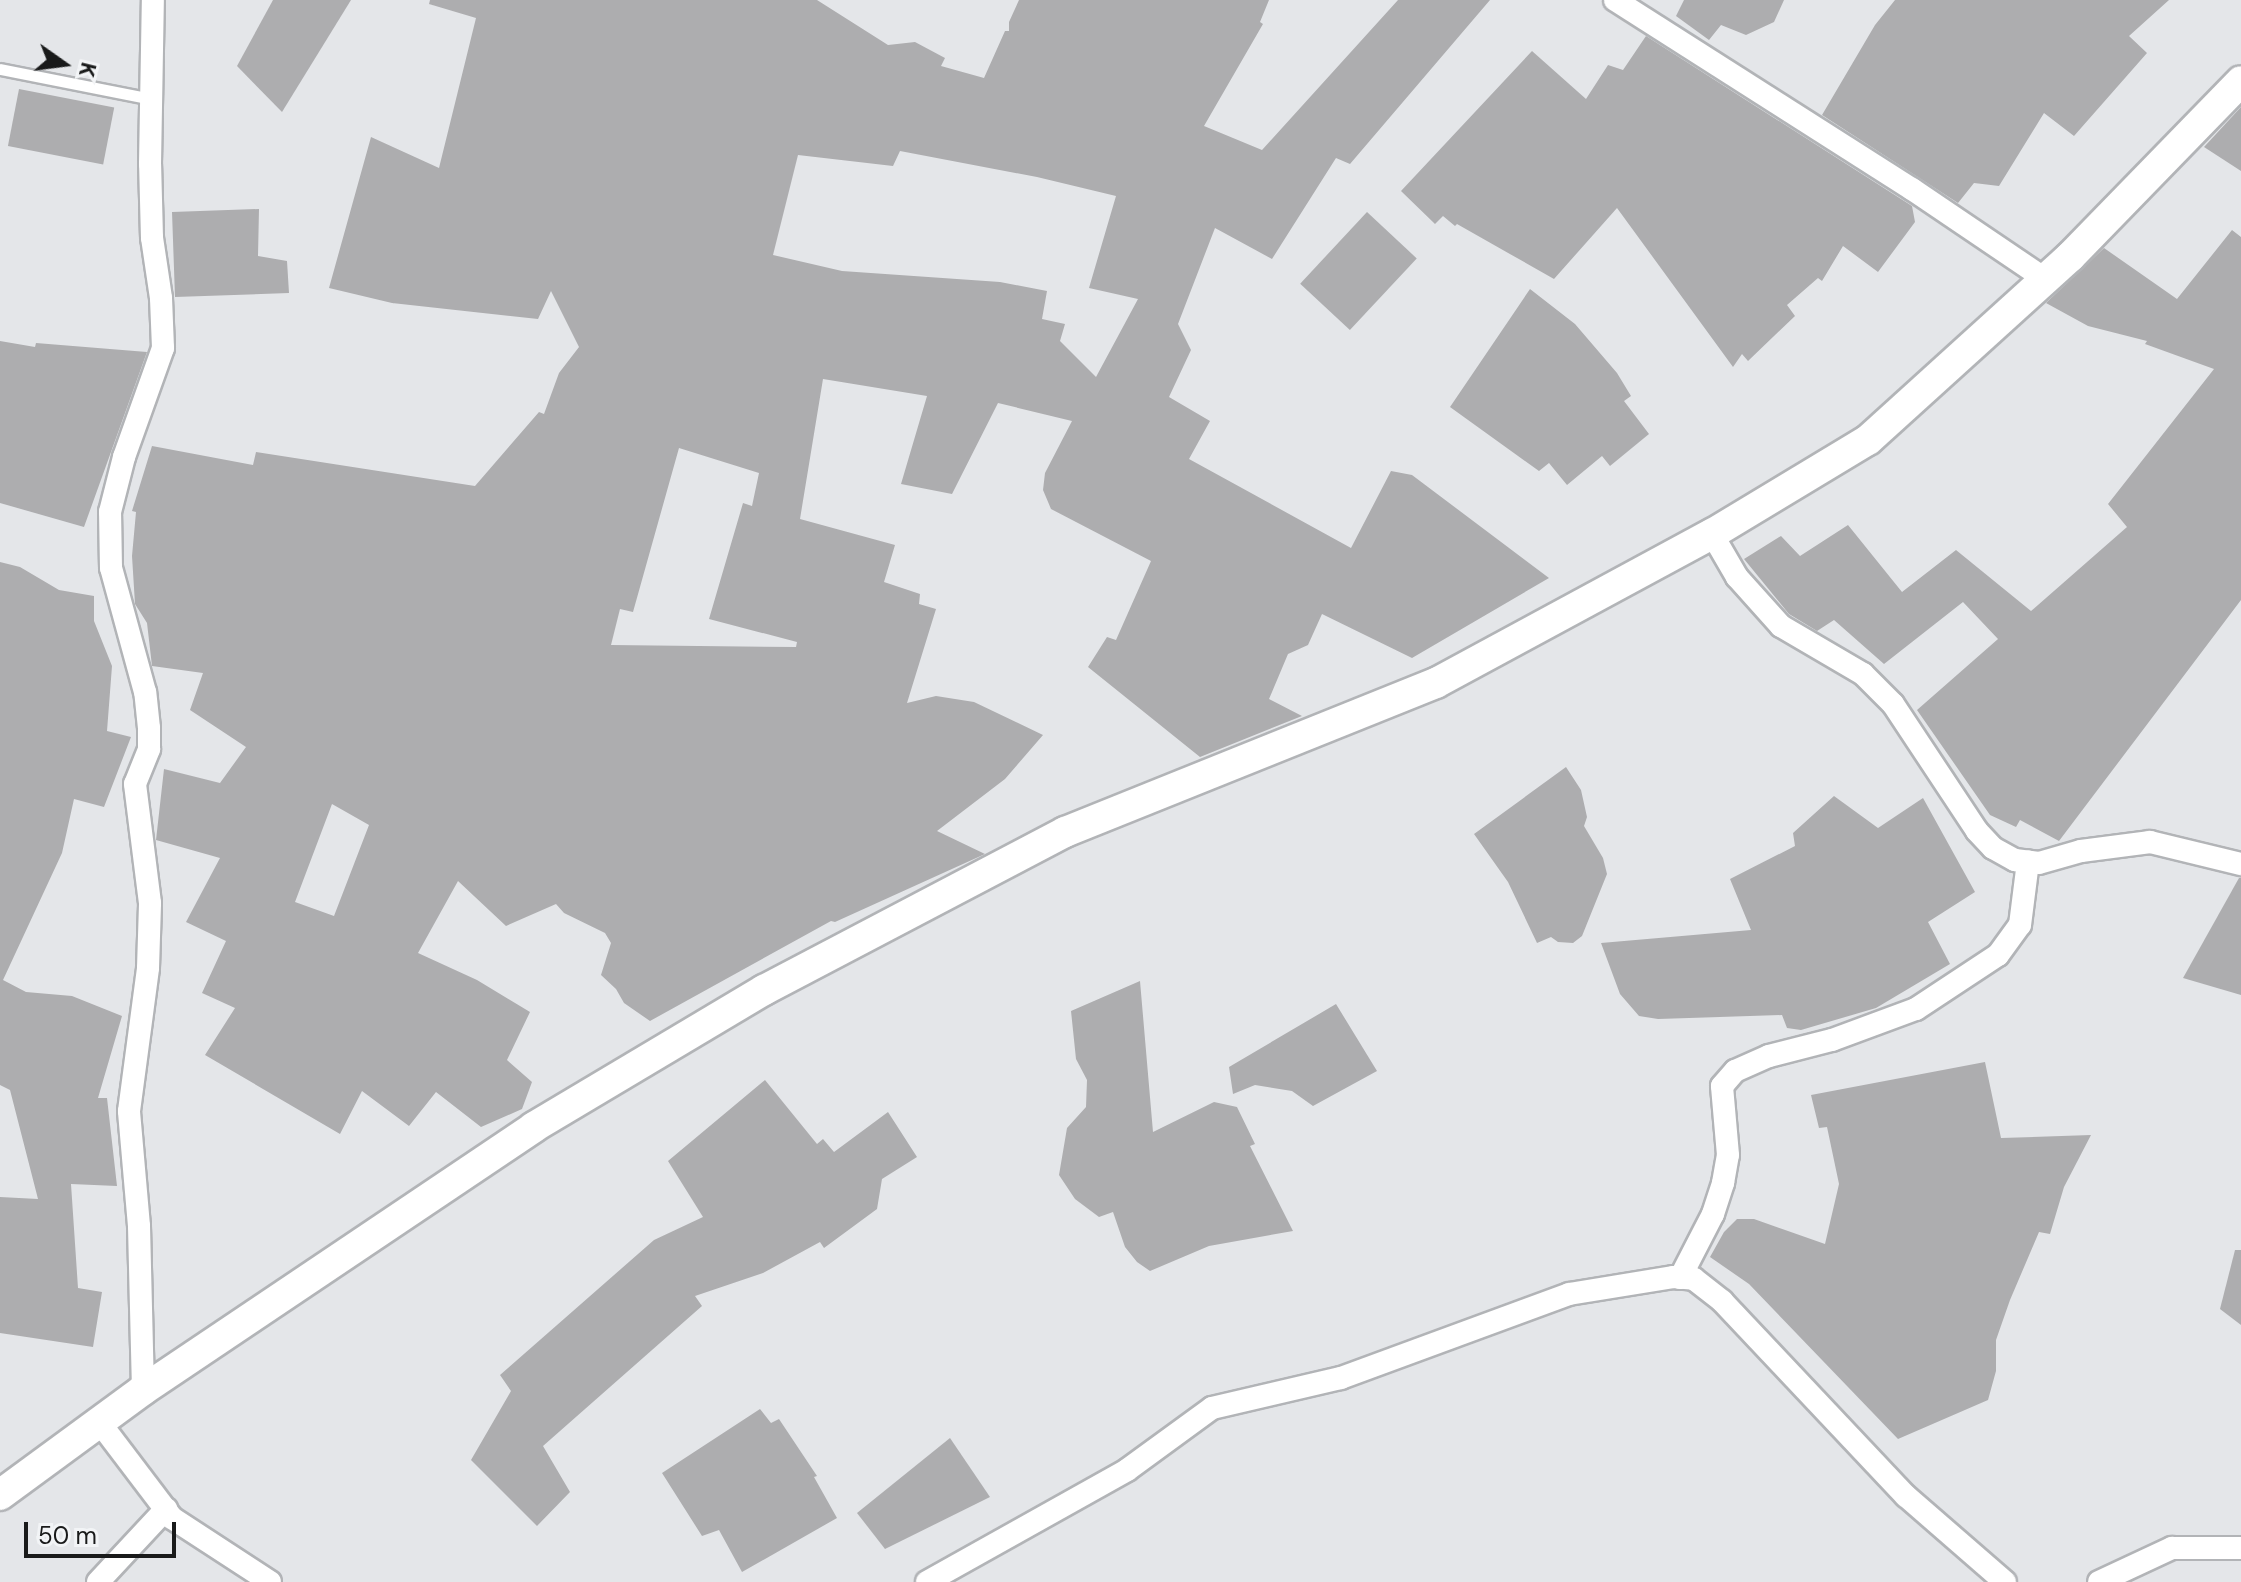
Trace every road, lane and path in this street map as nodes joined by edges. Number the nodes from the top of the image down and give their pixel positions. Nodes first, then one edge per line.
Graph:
1 (153, 0) edge
2 (1615, 0) edge
3 (0, 69) edge
4 (2241, 81) edge
5 (152, 99) junction
6 (2045, 279) junction
7 (1712, 534) junction
8 (2028, 862) junction
9 (2241, 864) edge
10 (1680, 1278) junction
11 (143, 1390) junction
12 (100, 1423) junction
13 (0, 1495) edge
14 (166, 1509) junction
15 (2241, 1548) edge
16 (98, 1582) edge
17 (270, 1582) edge
18 (927, 1582) edge
19 (2005, 1582) edge
20 (2099, 1582) edge

1 - 5 street
2 - 6 street
3 - 5 lane
4 - 6 street
5 - 11 street
6 - 7 street
7 - 8 street
7 - 11 street
8 - 9 street
8 - 10 street
10 - 18 street
10 - 19 street
11 - 12 street
12 - 13 street
12 - 14 street
14 - 16 street
14 - 17 street
15 - 20 street

